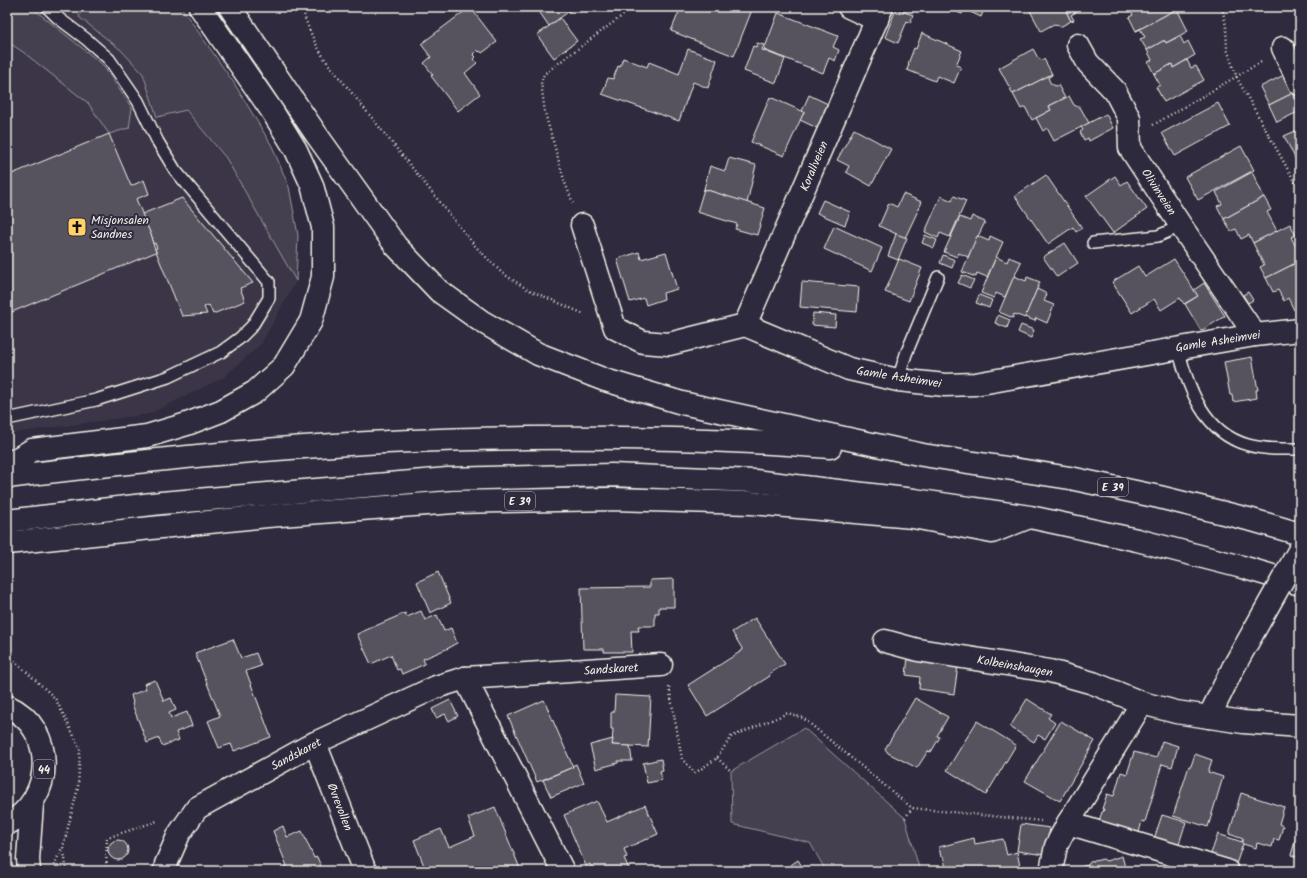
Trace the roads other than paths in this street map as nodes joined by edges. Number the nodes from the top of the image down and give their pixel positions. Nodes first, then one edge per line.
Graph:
1 (47, 7) edge
2 (200, 7) edge
3 (230, 7) edge
4 (849, 7) edge
5 (879, 13) edge
6 (1078, 45) dead end
7 (1283, 48) road end
8 (1300, 84) edge
9 (582, 225) road end
10 (1181, 226) junction
11 (1093, 243) dead end
12 (938, 277) dead end
13 (745, 325) junction
14 (1300, 330) edge
15 (1255, 335) junction
16 (1178, 348) junction
17 (898, 380) junction
18 (7, 419) edge
19 (1300, 450) edge
20 (923, 455) junction
21 (7, 465) edge
22 (7, 477) edge
23 (1030, 517) junction
24 (7, 521) edge
25 (1300, 534) edge
26 (7, 543) edge
27 (1300, 549) edge
28 (1300, 584) edge
29 (885, 641) dead end
30 (662, 665) road end
31 (465, 678) junction
32 (1142, 703) junction
33 (7, 706) edge
34 (1209, 717) junction
35 (1300, 726) edge
36 (315, 743) junction
37 (32, 804) junction
38 (7, 824) edge
39 (1068, 824) junction
40 (29, 871) edge
41 (165, 871) edge
42 (365, 871) edge
43 (564, 871) edge
44 (1051, 871) edge
45 (1227, 871) edge

1 - 18 lane
2 - 21 main road
3 - 20 main road, E 39
4 - 5 main road
5 - 13 main road, Korallveien
6 - 10 main road, Olivinveien
7 - 8 main road
9 - 13 main road
10 - 11 lane
10 - 15 main road, Olivinveien
12 - 17 lane
13 - 17 main road, Gamle Asheimvei
14 - 15 main road, Gamle Asheimvei
15 - 16 main road, Gamle Asheimvei
16 - 17 main road, Gamle Asheimvei
16 - 19 lane
20 - 22 main road, E 39
20 - 25 main road, E 39
23 - 24 main road, E 39
23 - 26 main road, E 39
23 - 28 main road, E 39
27 - 34 main road, bridge
29 - 32 main road, Kolbeinshaugen
30 - 31 main road, Sandskaret
31 - 36 main road, Sandskaret
31 - 43 main road
32 - 34 main road, Kolbeinshaugen
32 - 39 main road
33 - 37 main road, 44
34 - 35 main road, Kolbeinshaugen
36 - 41 main road, Sandskaret
36 - 42 main road, Øvrevollen
37 - 38 main road, 44
37 - 40 main road, 44
39 - 44 main road
39 - 45 main road

